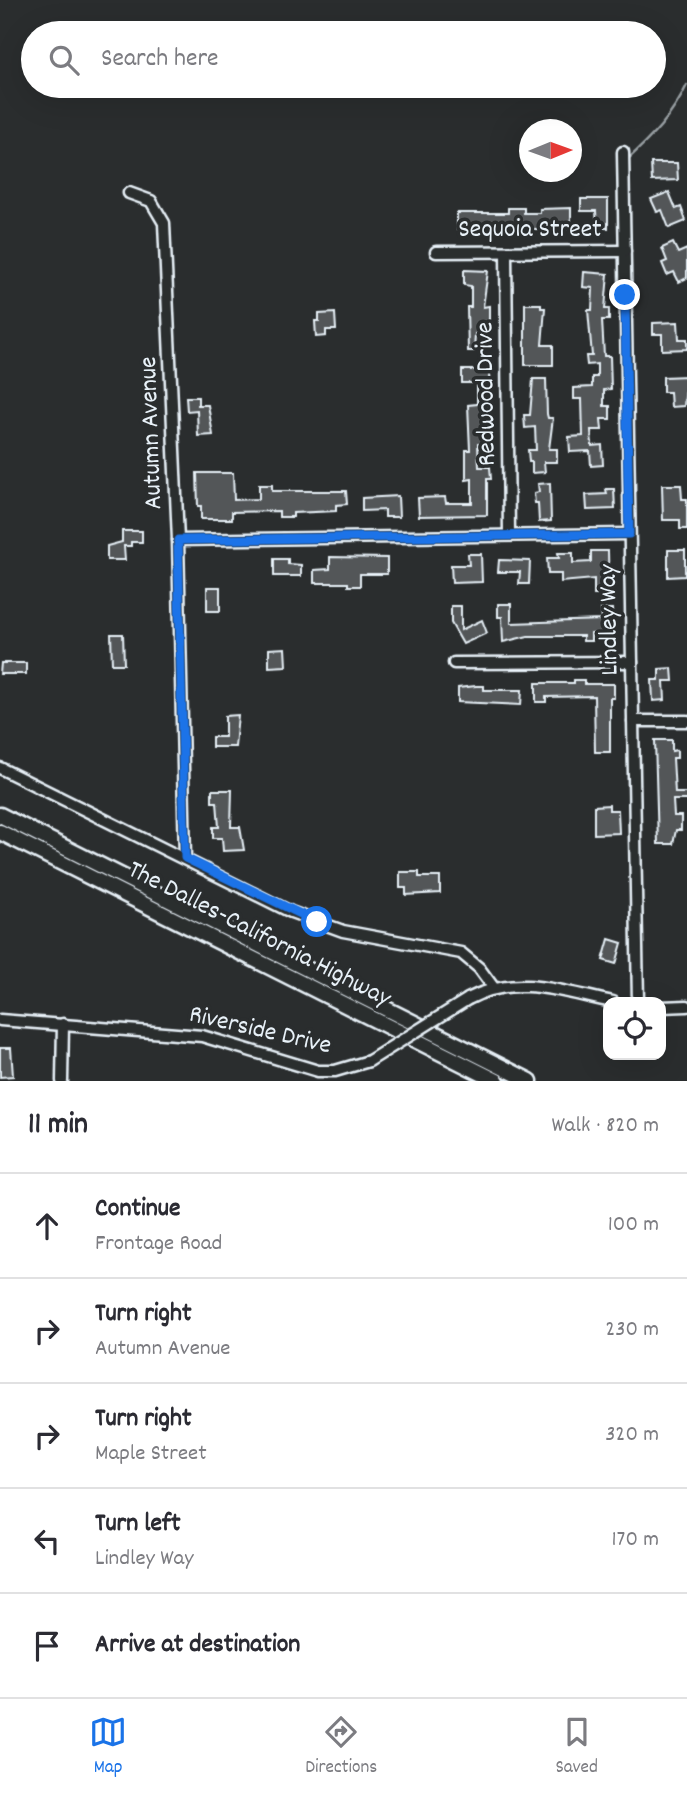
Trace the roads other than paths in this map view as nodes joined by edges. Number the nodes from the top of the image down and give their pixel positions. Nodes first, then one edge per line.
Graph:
1 (623, 152) dead end
2 (129, 193) dead end
3 (436, 251) dead end
4 (625, 251) junction
5 (506, 253) junction
6 (509, 534) junction
7 (629, 534) junction
8 (178, 540) junction
9 (632, 662) junction
10 (454, 663) dead end
11 (633, 721) junction
12 (687, 721) edge
13 (0, 768) edge
14 (0, 815) edge
15 (0, 832) edge
16 (185, 858) junction
17 (493, 987) junction
18 (639, 997) edge
19 (603, 1000) edge
20 (687, 1006) edge
21 (666, 1007) edge
22 (0, 1020) edge
23 (63, 1024) junction
24 (62, 1081) edge
25 (497, 1081) edge
26 (530, 1081) edge

1 - 4 street, Lindley Way
2 - 8 street, Autumn Avenue
3 - 5 street, Sequoia Street
4 - 5 street, Sequoia Street
4 - 7 street, Lindley Way
5 - 6 street, Redwood Drive
6 - 7 street
6 - 8 street
7 - 9 street, Lindley Way
8 - 16 street, Autumn Avenue
9 - 10 street
9 - 11 street, Lindley Way
11 - 12 street
11 - 18 street, Lindley Way
13 - 16 street
14 - 26 highway, The Dalles-California Highway
15 - 25 highway, The Dalles-California Highway
16 - 17 street
17 - 19 street, Riverside Drive
17 - 23 street, Riverside Drive, bridge
20 - 21 street
22 - 23 street, Riverside Drive
23 - 24 street

